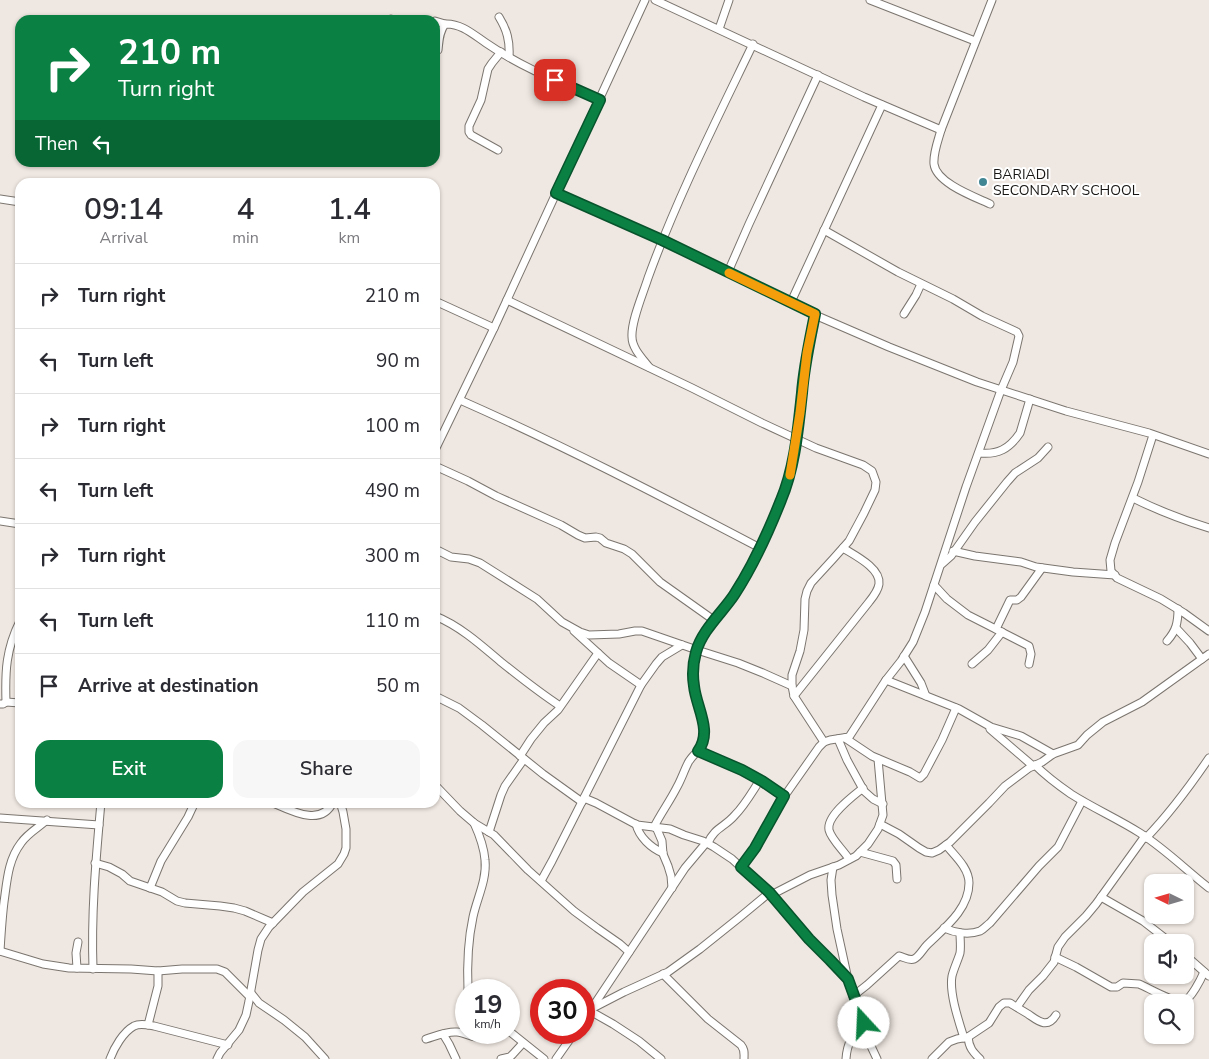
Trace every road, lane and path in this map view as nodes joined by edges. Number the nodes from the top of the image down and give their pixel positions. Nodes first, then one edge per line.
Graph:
1 (645, 0) edge
2 (655, 0) edge
3 (729, 0) edge
4 (870, 0) edge
5 (992, 0) edge
6 (499, 17) dead end
7 (440, 22) edge
8 (445, 24) junction
9 (719, 29) junction
10 (440, 34) edge
11 (975, 42) junction
12 (753, 44) junction
13 (501, 52) junction
14 (510, 57) junction
15 (818, 75) junction
16 (600, 100) junction
17 (882, 104) junction
18 (941, 130) junction
19 (498, 150) dead end
20 (556, 193) junction
21 (0, 200) edge
22 (15, 202) edge
23 (990, 204) dead end
24 (824, 230) junction
25 (662, 240) junction
26 (728, 272) junction
27 (921, 284) junction
28 (507, 300) junction
29 (791, 302) junction
30 (440, 303) edge
31 (815, 314) junction
32 (904, 314) dead end
33 (494, 328) junction
34 (649, 368) junction
35 (1000, 390) junction
36 (1030, 399) junction
37 (460, 400) junction
38 (1153, 435) junction
39 (796, 438) junction
40 (440, 440) edge
41 (1048, 446) dead end
42 (979, 453) junction
43 (1209, 454) edge
44 (440, 468) edge
45 (1132, 498) junction
46 (0, 521) edge
47 (15, 523) edge
48 (1209, 528) edge
49 (760, 548) junction
50 (843, 548) junction
51 (440, 551) edge
52 (953, 551) junction
53 (1027, 564) junction
54 (941, 566) junction
55 (1042, 568) junction
56 (1114, 575) junction
57 (1032, 582) junction
58 (934, 585) junction
59 (1178, 609) junction
60 (440, 618) edge
61 (715, 621) junction
62 (562, 622) junction
63 (1176, 628) junction
64 (999, 631) junction
65 (1209, 631) edge
66 (15, 633) edge
67 (1167, 641) dead end
68 (11, 643) junction
69 (15, 644) edge
70 (682, 645) junction
71 (697, 650) junction
72 (598, 653) junction
73 (1209, 654) edge
74 (904, 656) junction
75 (1202, 659) junction
76 (972, 664) dead end
77 (1029, 664) dead end
78 (886, 680) junction
79 (641, 684) junction
80 (792, 686) junction
81 (794, 696) junction
82 (926, 696) junction
83 (440, 698) edge
84 (3, 703) edge
85 (560, 706) junction
86 (956, 708) junction
87 (986, 725) junction
88 (841, 738) junction
89 (824, 742) junction
90 (698, 751) junction
91 (1053, 754) junction
92 (522, 758) junction
93 (878, 758) junction
94 (1209, 758) edge
95 (1034, 765) junction
96 (760, 780) junction
97 (863, 788) junction
98 (440, 790) edge
99 (784, 796) junction
100 (583, 800) junction
101 (1082, 801) junction
102 (883, 804) junction
103 (101, 808) edge
104 (192, 808) edge
105 (286, 808) edge
106 (329, 808) edge
107 (342, 808) edge
108 (0, 818) edge
109 (47, 820) junction
110 (474, 822) junction
111 (636, 824) junction
112 (880, 824) junction
113 (99, 826) junction
114 (655, 827) junction
115 (489, 832) junction
116 (1145, 837) junction
117 (707, 843) junction
118 (946, 845) junction
119 (860, 852) junction
120 (663, 853) junction
121 (849, 860) junction
122 (95, 863) junction
123 (741, 867) junction
124 (833, 867) junction
125 (896, 879) dead end
126 (541, 881) junction
127 (150, 888) junction
128 (672, 888) junction
129 (1209, 888) edge
130 (770, 894) junction
131 (1101, 897) junction
132 (273, 923) junction
133 (944, 928) junction
134 (960, 933) junction
135 (1160, 934) edge
136 (78, 942) dead end
137 (0, 951) edge
138 (629, 952) junction
139 (1055, 957) junction
140 (1194, 963) edge
141 (77, 968) junction
142 (93, 969) junction
143 (158, 971) junction
144 (663, 974) junction
145 (1207, 974) edge
146 (468, 979) edge
147 (848, 979) junction
148 (250, 995) junction
149 (853, 996) junction
150 (595, 1003) edge
151 (595, 1007) edge
152 (1017, 1007) junction
153 (595, 1012) edge
154 (1056, 1015) dead end
155 (864, 1023) junction
156 (148, 1025) junction
157 (455, 1032) edge
158 (443, 1034) junction
159 (966, 1038) junction
160 (426, 1039) dead end
161 (520, 1040) edge
162 (523, 1043) junction
163 (567, 1044) edge
164 (228, 1045) junction
165 (110, 1059) edge
166 (218, 1059) edge
167 (325, 1059) edge
168 (456, 1059) edge
169 (501, 1059) edge
170 (544, 1059) edge
171 (556, 1059) edge
172 (662, 1059) edge
173 (744, 1059) edge
174 (846, 1059) edge
175 (877, 1059) edge
176 (932, 1059) edge
177 (980, 1059) edge

1 - 16 street
2 - 9 street
3 - 9 street
4 - 11 street
5 - 11 street
6 - 14 street
7 - 8 street
8 - 10 street
8 - 13 street
9 - 12 street
11 - 18 street
12 - 15 street
12 - 25 street
13 - 14 street
13 - 19 street
14 - 16 street
15 - 17 street
15 - 26 street
16 - 20 street
17 - 18 street
17 - 24 street
18 - 23 street
20 - 25 street
20 - 28 street
21 - 22 street
24 - 27 street
24 - 29 street
25 - 26 street
25 - 34 street
26 - 29 street
27 - 32 street
27 - 35 street
28 - 33 street
28 - 34 street
29 - 31 street
30 - 33 street
31 - 35 street
31 - 39 street
33 - 37 street
34 - 39 street
35 - 36 street
35 - 42 street
36 - 38 street
36 - 42 street
37 - 40 street
37 - 49 street
38 - 43 street
38 - 45 street
39 - 49 street
39 - 50 street
41 - 52 street
42 - 54 street
44 - 61 street
45 - 48 street
45 - 56 street
46 - 47 street
49 - 61 street
50 - 80 street
50 - 81 street
51 - 62 street
52 - 53 street
52 - 54 street
53 - 55 street
53 - 57 street
54 - 58 street
55 - 56 street
55 - 57 street
56 - 59 street
57 - 64 street
58 - 64 street
58 - 74 street
59 - 63 street
59 - 65 street
60 - 85 street
61 - 71 street
62 - 70 street
62 - 72 street
63 - 67 street
63 - 75 street
64 - 76 street
64 - 77 street
66 - 68 street
68 - 69 street
68 - 84 street
70 - 71 street
70 - 79 street
71 - 80 street
71 - 90 street
72 - 79 street
72 - 85 street
73 - 75 street
74 - 78 street
74 - 82 street
75 - 91 street
78 - 82 street
78 - 88 street
79 - 100 street
80 - 81 street
81 - 89 street
82 - 86 street
83 - 92 street
85 - 92 street
86 - 87 street
86 - 93 street
87 - 91 street
87 - 95 street
88 - 89 street
88 - 93 street
88 - 97 street
89 - 99 street
90 - 96 street
90 - 114 street
91 - 95 street
92 - 100 street
92 - 115 street
93 - 102 street
94 - 116 street
95 - 101 street
95 - 118 street
96 - 99 street
96 - 117 street
97 - 102 street
97 - 121 street
98 - 110 street
99 - 123 street
100 - 111 street
100 - 126 street
101 - 116 street
101 - 134 street
102 - 112 street
103 - 113 street
104 - 127 street
105 - 106 street
107 - 132 street
108 - 109 street
109 - 113 street
109 - 137 street
110 - 115 street
110 - 146 street
111 - 114 street
111 - 120 street
112 - 118 street
112 - 119 street
113 - 122 street
114 - 117 street
114 - 120 street
115 - 126 street
116 - 129 street
116 - 131 street
117 - 123 street
117 - 128 street
118 - 133 street
119 - 121 street
119 - 125 street
120 - 128 street
121 - 124 street
122 - 127 street
122 - 142 street
123 - 130 street
124 - 130 street
124 - 147 street
126 - 138 street
127 - 132 street
128 - 138 street
130 - 144 street
130 - 147 street
131 - 135 street
131 - 139 street
132 - 148 street
133 - 134 street
133 - 149 street
134 - 159 street
136 - 141 street
137 - 141 street
138 - 150 street
139 - 145 street
139 - 152 street
140 - 145 street
141 - 142 street
142 - 143 street
143 - 148 street
143 - 156 street
144 - 151 street
144 - 173 street
147 - 149 street
148 - 164 street
148 - 167 street
149 - 155 street
152 - 154 street
152 - 159 street
153 - 172 street
155 - 174 street
155 - 175 street
156 - 164 street
156 - 165 street
157 - 158 street
158 - 160 street
158 - 168 street
159 - 176 street
159 - 177 street
161 - 162 street
162 - 169 street
162 - 170 street
163 - 171 street
164 - 166 street

